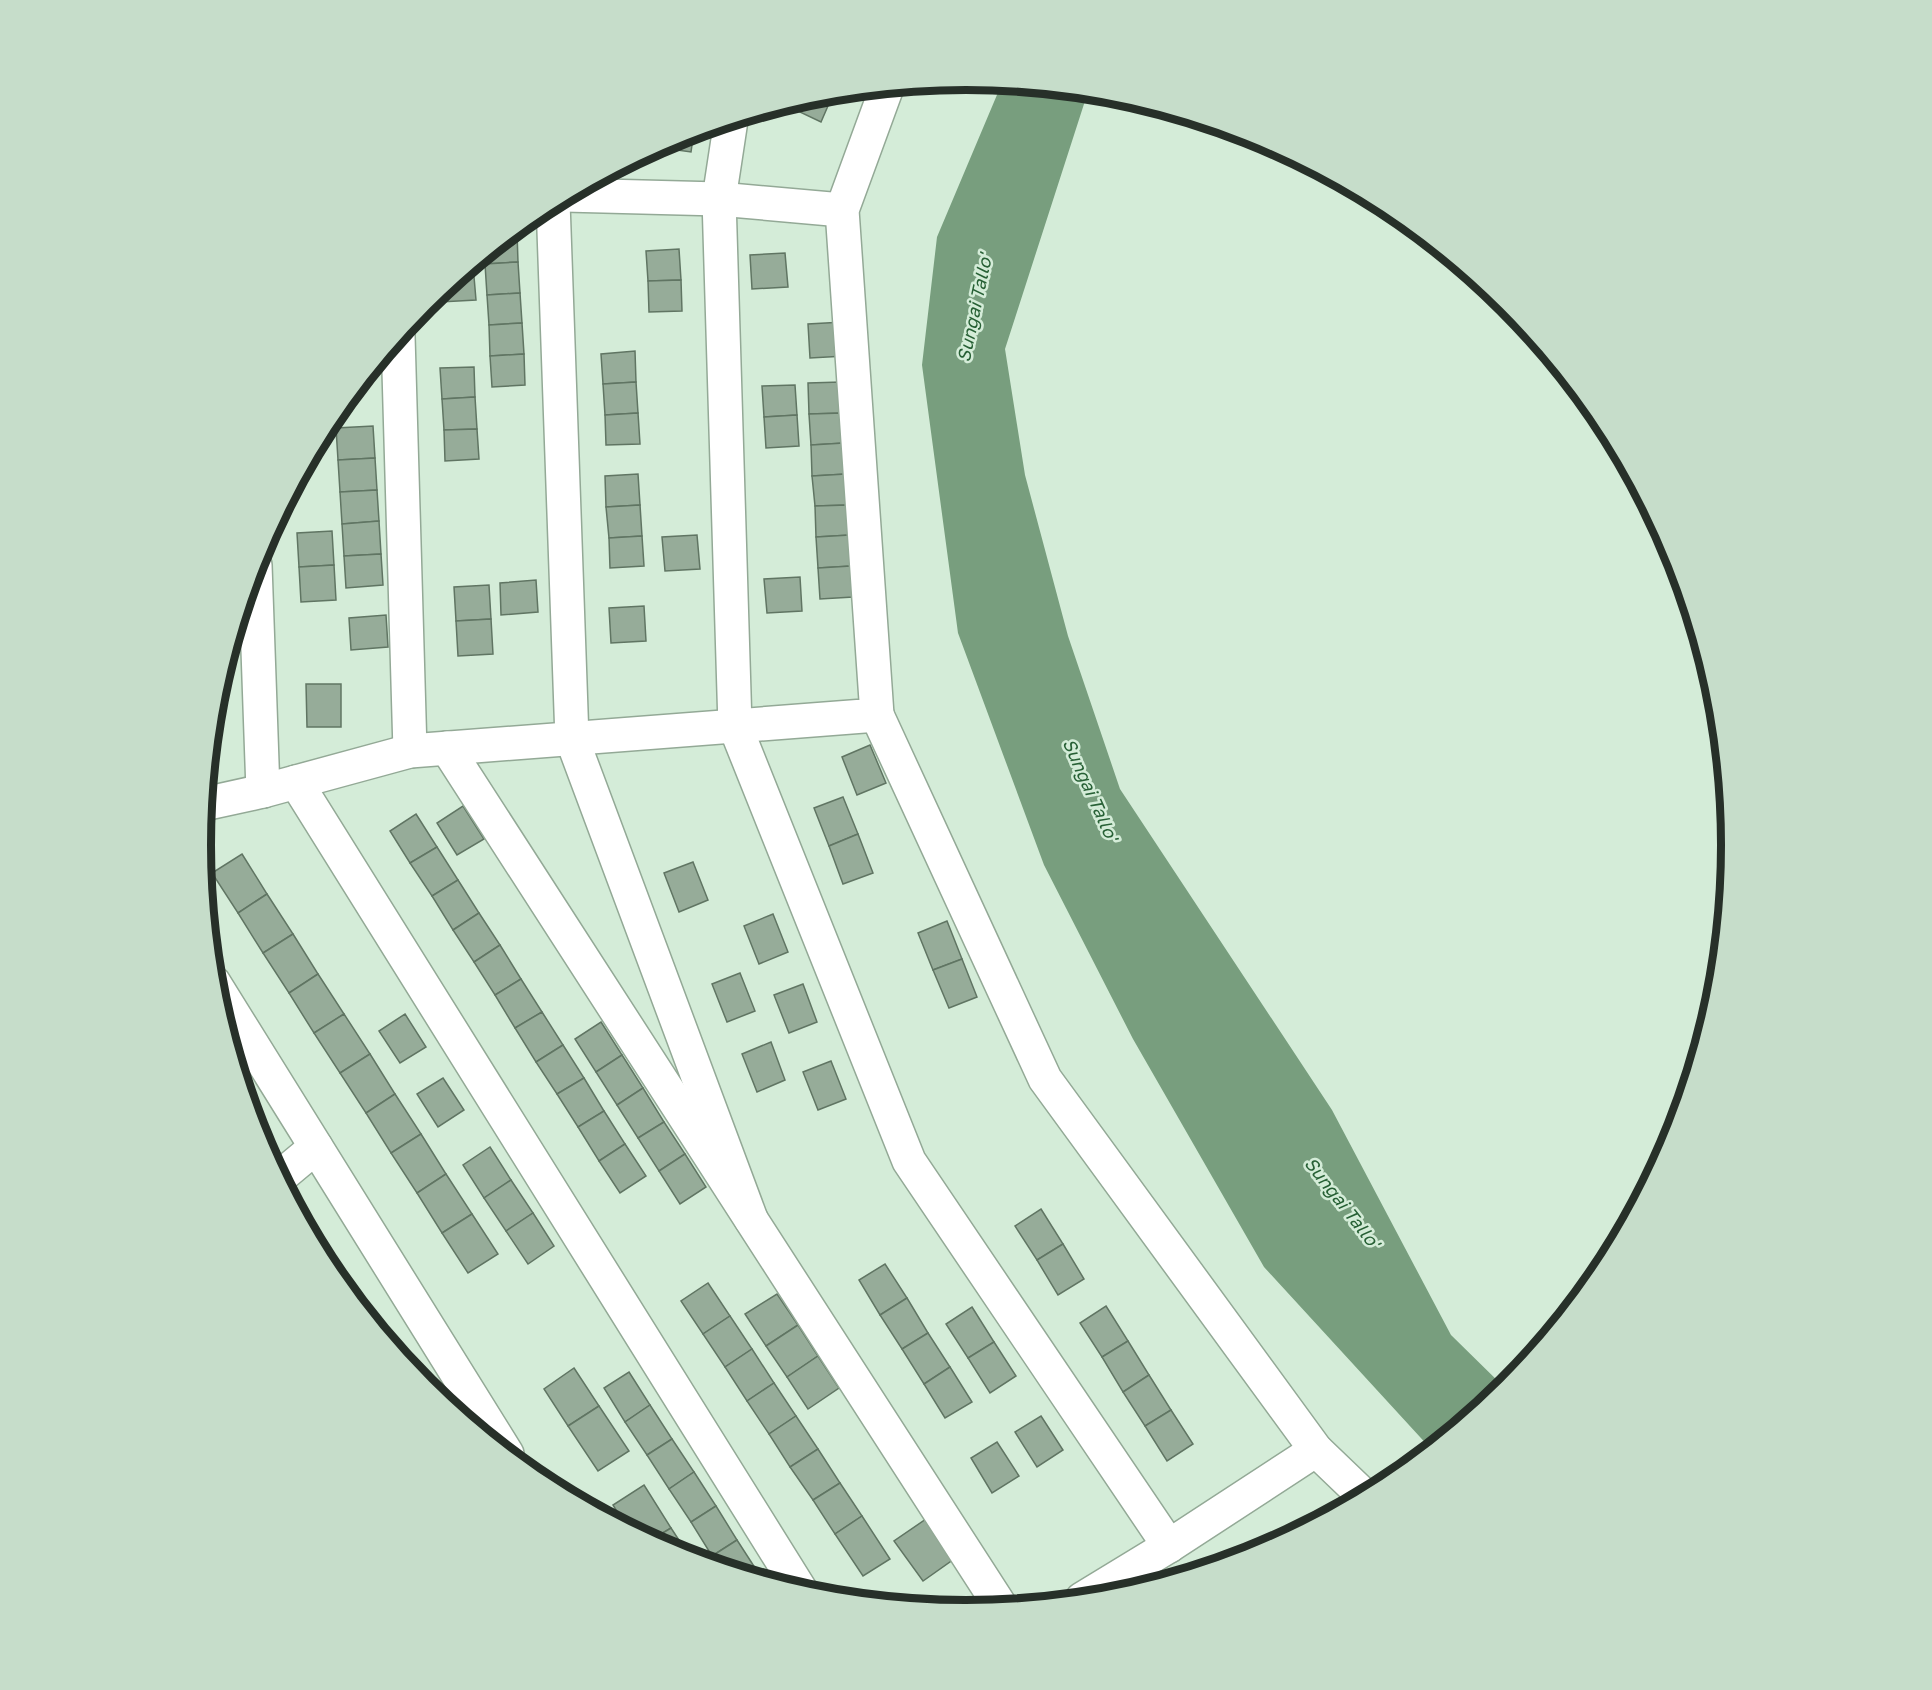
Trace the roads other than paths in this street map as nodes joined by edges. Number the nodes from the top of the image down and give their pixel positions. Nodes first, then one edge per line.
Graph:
1 (884, 95) edge
2 (744, 124) edge
3 (729, 128) edge
4 (581, 195) edge
5 (719, 199) junction
6 (842, 210) junction
7 (553, 213) edge
8 (398, 347) edge
9 (256, 589) edge
10 (877, 715) junction
11 (735, 726) junction
12 (572, 739) junction
13 (447, 748) junction
14 (410, 751) junction
15 (296, 782) junction
16 (263, 791) junction
17 (213, 802) edge
18 (230, 1008) edge
19 (316, 1147) junction
20 (286, 1172) edge
21 (751, 1219) junction
22 (495, 1435) edge
23 (1316, 1450) junction
24 (1358, 1490) edge
25 (1169, 1546) junction
26 (794, 1579) edge
27 (1101, 1587) edge
28 (995, 1599) edge

1 - 6 street
2 - 5 street
3 - 5 street
4 - 5 street
5 - 6 street
5 - 11 street
6 - 10 street
7 - 12 street
8 - 14 street
9 - 16 street
10 - 11 street
10 - 23 street
11 - 12 street
11 - 25 street
12 - 13 street
12 - 21 street
13 - 14 street
13 - 21 street
14 - 15 street
15 - 16 street
15 - 26 street
16 - 17 street
18 - 19 street
19 - 20 street
19 - 22 street
21 - 28 street
23 - 24 street
23 - 25 street
25 - 27 street

